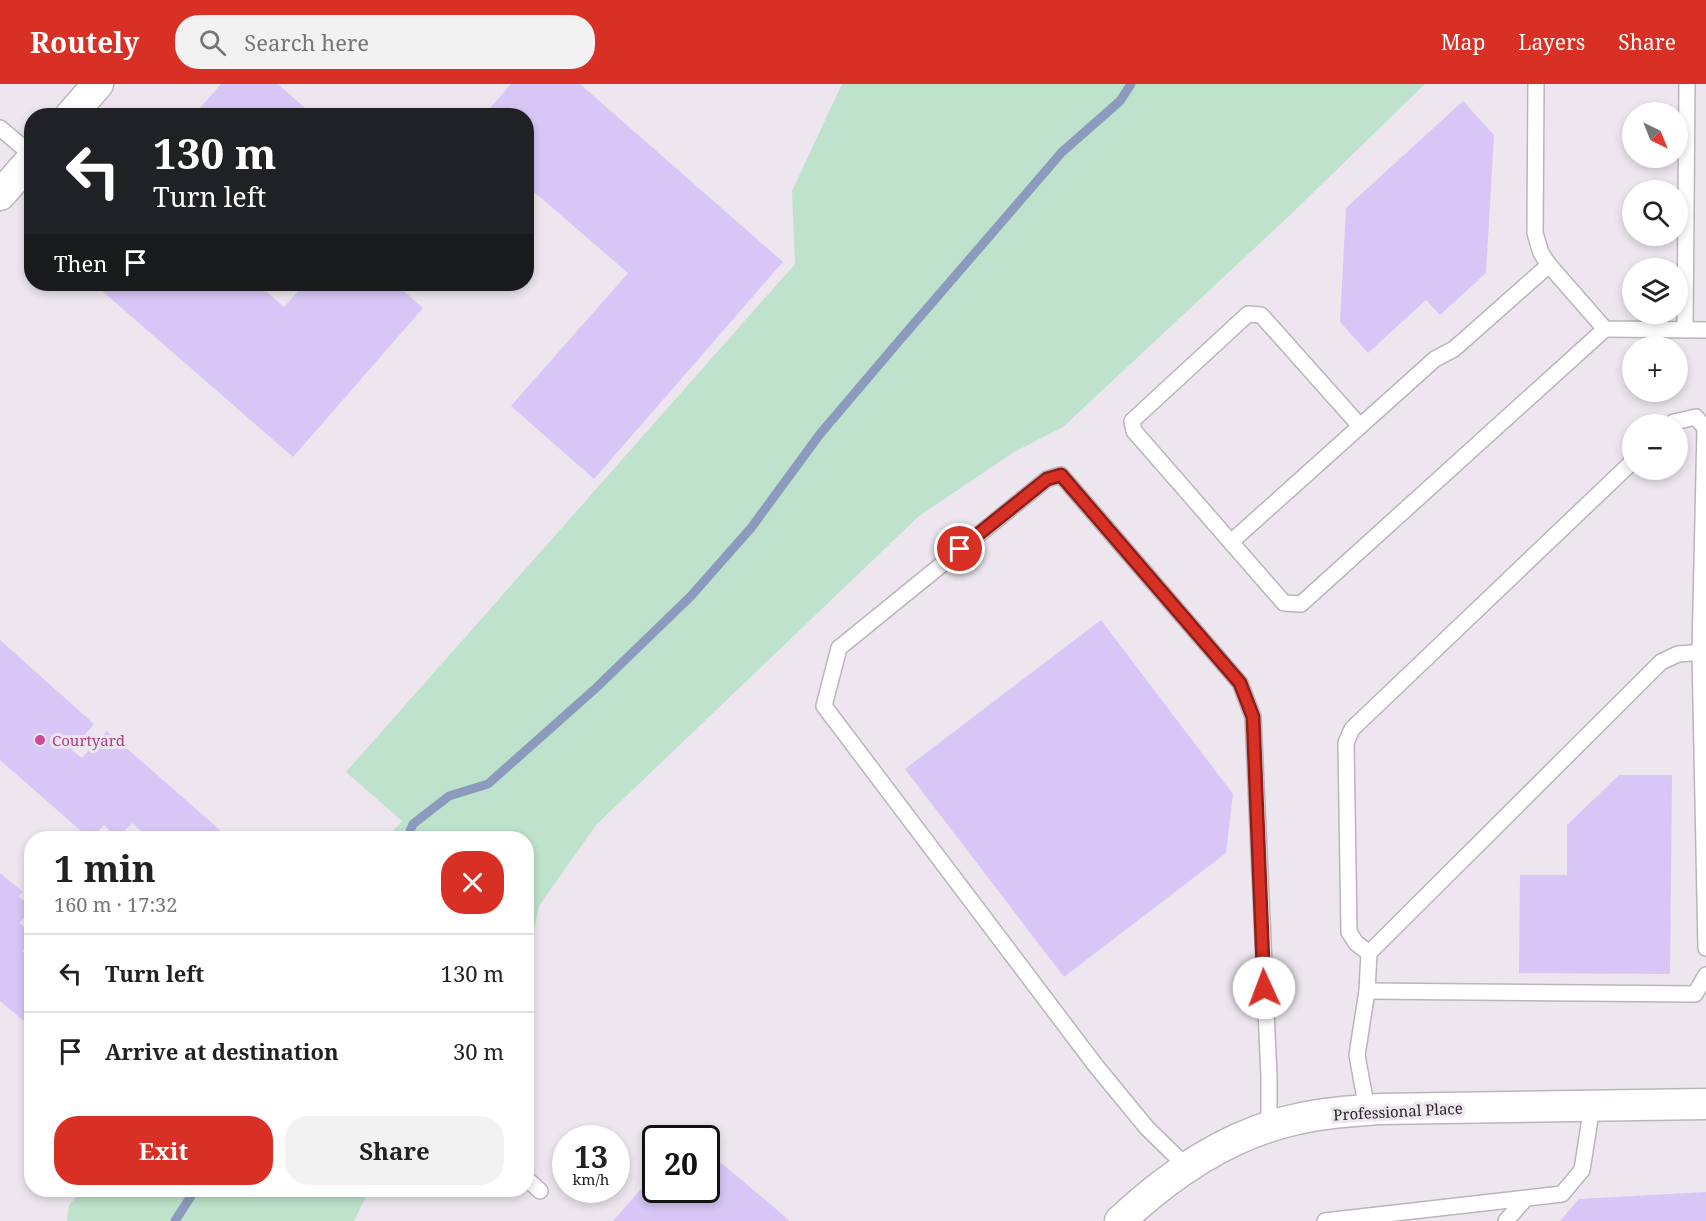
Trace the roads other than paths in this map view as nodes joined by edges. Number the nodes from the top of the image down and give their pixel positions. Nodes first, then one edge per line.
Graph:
1 (98, 84) edge
2 (1536, 84) edge
3 (1687, 84) edge
4 (77, 108) edge
5 (0, 128) edge
6 (24, 150) edge
7 (24, 166) edge
8 (0, 195) edge
9 (1549, 265) junction
10 (1605, 329) junction
11 (1685, 330) junction
12 (1706, 330) edge
13 (1688, 419) edge
14 (1360, 426) junction
15 (1622, 472) edge
16 (1231, 542) junction
17 (1703, 652) edge
18 (1706, 948) edge
19 (1369, 953) junction
20 (1706, 975) edge
21 (1367, 991) junction
22 (1706, 1104) edge
23 (1592, 1106) junction
24 (1367, 1110) junction
25 (1269, 1127) junction
26 (1186, 1167) junction
27 (534, 1185) edge
28 (540, 1191) dead end
29 (1525, 1199) junction
30 (1120, 1221) edge
31 (1324, 1221) edge
32 (1506, 1221) edge

1 - 4 street
2 - 9 lane
3 - 11 lane
5 - 6 lane
7 - 8 street
9 - 10 lane
9 - 14 lane
10 - 11 lane
10 - 16 lane
11 - 12 lane
13 - 17 lane
14 - 16 lane
14 - 16 lane
15 - 19 lane
17 - 18 lane
17 - 19 lane
19 - 21 lane
20 - 21 lane
21 - 24 lane
22 - 23 street, Professional Place
23 - 24 street, Professional Place
23 - 29 lane
24 - 25 street, Professional Place
25 - 26 street, Professional Place
25 - 26 lane
26 - 30 street, Professional Place
27 - 28 lane
29 - 31 lane
29 - 32 lane

